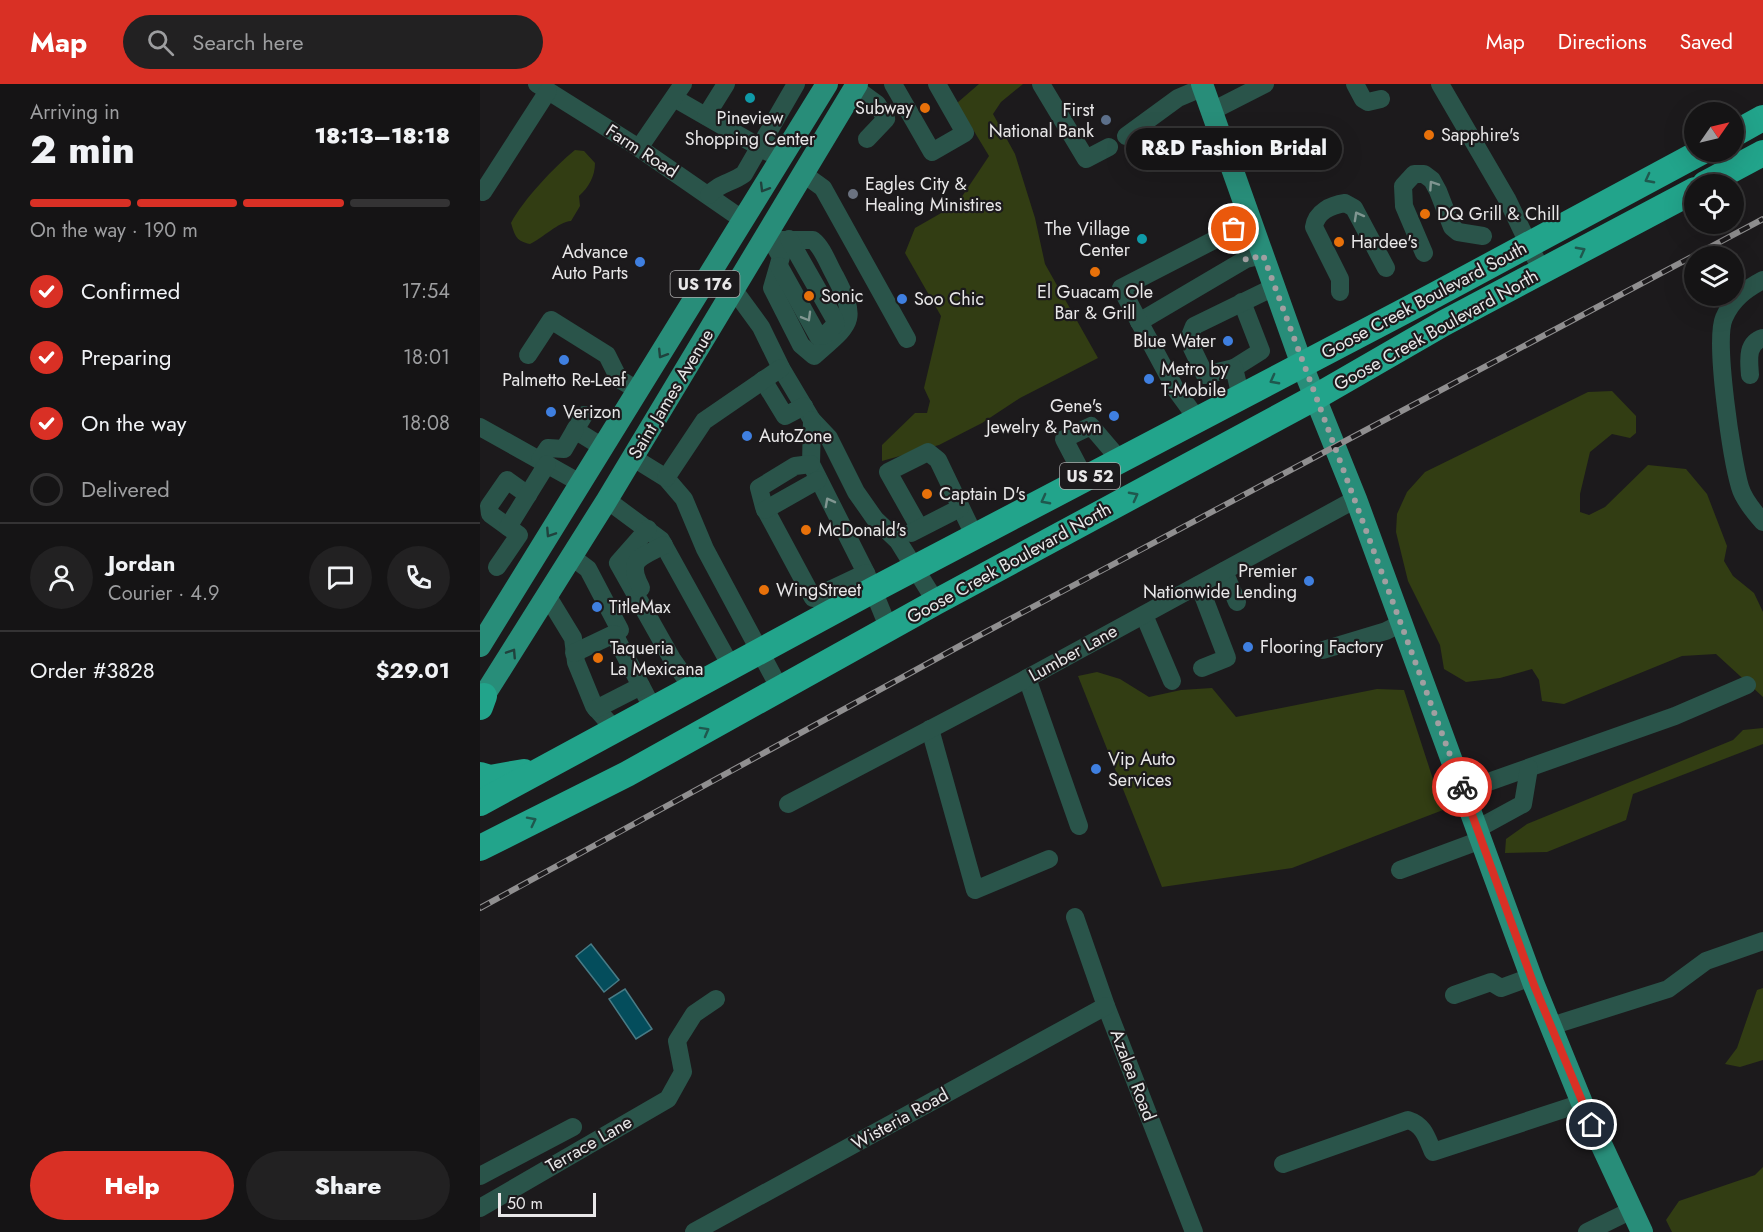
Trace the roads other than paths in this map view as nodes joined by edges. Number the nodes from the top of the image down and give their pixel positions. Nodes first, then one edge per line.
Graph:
1 (726, 84) edge
2 (796, 84) edge
3 (827, 84) edge
4 (893, 84) edge
5 (937, 84) edge
6 (1041, 84) edge
7 (1265, 84) edge
8 (1355, 84) edge
9 (1440, 84) edge
10 (856, 85) edge
11 (1203, 86) edge
12 (543, 88) edge
13 (678, 91) edge
14 (1381, 99) dead end
15 (1212, 111) junction
16 (706, 116) junction
17 (1763, 118) edge
18 (1744, 128) edge
19 (1126, 136) dead end
20 (867, 139) dead end
21 (1109, 147) dead end
22 (639, 148) junction
23 (760, 148) junction
24 (1763, 153) edge
25 (780, 160) junction
26 (1684, 161) edge
27 (1724, 174) edge
28 (805, 175) junction
29 (483, 192) dead end
30 (709, 195) junction
31 (1684, 196) edge
32 (745, 218) junction
33 (1242, 225) junction
34 (1483, 236) dead end
35 (775, 239) junction
36 (1529, 244) junction
37 (1424, 253) dead end
38 (1255, 257) junction
39 (779, 266) junction
40 (1386, 268) dead end
41 (1542, 272) junction
42 (1763, 280) edge
43 (1274, 287) junction
44 (734, 290) junction
45 (1340, 292) dead end
46 (1178, 299) junction
47 (1242, 302) junction
48 (1139, 322) junction
49 (1194, 326) junction
50 (1763, 338) edge
51 (907, 339) dead end
52 (801, 345) junction
53 (528, 355) dead end
54 (779, 363) junction
55 (1302, 365) junction
56 (1234, 368) junction
57 (1723, 375) junction
58 (1756, 375) edge
59 (763, 380) junction
60 (639, 391) junction
61 (1241, 397) junction
62 (1314, 398) junction
63 (808, 413) junction
64 (1198, 420) junction
65 (480, 427) edge
66 (604, 448) junction
67 (632, 457) junction
68 (1120, 460) junction
69 (544, 462) junction
70 (815, 472) junction
71 (666, 478) junction
72 (1085, 479) junction
73 (582, 484) junction
74 (528, 495) junction
75 (1356, 499) junction
76 (607, 500) junction
77 (960, 508) junction
78 (1763, 522) edge
79 (508, 527) junction
80 (919, 527) junction
81 (648, 529) junction
82 (975, 537) junction
83 (898, 542) junction
84 (664, 545) junction
85 (572, 556) junction
86 (497, 567) dead end
87 (918, 569) junction
88 (1224, 571) junction
89 (870, 582) junction
90 (1201, 591) junction
91 (548, 597) junction
92 (936, 602) junction
93 (1237, 602) dead end
94 (818, 608) junction
95 (1144, 615) junction
96 (1402, 623) junction
97 (889, 629) junction
98 (614, 634) junction
99 (481, 640) edge
100 (1323, 650) dead end
101 (574, 653) junction
102 (760, 653) junction
103 (675, 663) junction
104 (732, 668) junction
105 (1202, 668) dead end
106 (1027, 678) junction
107 (1172, 681) dead end
108 (1747, 685) dead end
109 (641, 686) junction
110 (693, 689) junction
111 (780, 689) junction
112 (481, 702) edge
113 (596, 709) junction
114 (654, 711) junction
115 (930, 729) junction
116 (616, 731) junction
117 (553, 764) junction
118 (1528, 768) junction
119 (480, 775) edge
120 (1463, 790) junction
121 (480, 803) edge
122 (788, 804) dead end
123 (1079, 826) dead end
124 (1479, 835) junction
125 (480, 848) edge
126 (1049, 858) dead end
127 (1400, 870) dead end
128 (1075, 916) dead end
129 (1763, 941) edge
130 (1531, 977) junction
131 (1454, 995) dead end
132 (716, 999) dead end
133 (1106, 1006) junction
134 (1551, 1026) junction
135 (1582, 1103) junction
136 (573, 1127) dead end
137 (1283, 1164) dead end
138 (480, 1176) edge
139 (480, 1208) edge
140 (1632, 1210) junction
141 (694, 1232) edge
142 (1194, 1232) edge
143 (1587, 1232) edge
144 (1642, 1232) edge

1 - 16 street
2 - 23 street
3 - 25 main road, Saint James Avenue / US 176
4 - 5 street
6 - 21 street
7 - 15 street
8 - 14 street
9 - 36 street
10 - 20 street
10 - 28 main road, Saint James Avenue / US 176
11 - 15 main road
11 - 19 street
12 - 22 street, Farm Road
12 - 29 street
13 - 16 street
13 - 22 street
15 - 33 main road
16 - 23 street
17 - 18 highway
22 - 30 street, Farm Road
23 - 25 street
23 - 30 street
24 - 27 highway
25 -> 32 main road, Saint James Avenue / US 176
26 -> 36 highway, Goose Creek Boulevard South / US 52
28 - 35 main road, Saint James Avenue / US 176
28 - 51 street
30 - 32 street, Farm Road
41 -> 31 highway, Goose Creek Boulevard North / US 52
32 - 44 main road
32 -> 60 main road, Saint James Avenue / US 176
33 - 38 main road
33 - 48 street
34 -> 37 street
35 - 39 street
39 -> 35 street
35 - 44 main road, Saint James Avenue / US 176
35 - 52 street
36 - 41 street
36 - 55 highway, Goose Creek Boulevard South / US 52
38 - 43 main road
38 - 46 street
39 - 52 street
40 -> 45 street
41 - 62 highway, Goose Creek Boulevard North / US 52
42 - 57 street
43 - 47 street
43 - 55 main road
44 - 54 street
44 - 67 main road, Saint James Avenue / US 176
46 - 48 street
46 - 49 street
47 - 49 street
47 - 56 street
48 - 64 street
49 - 56 street
50 - 58 street
52 - 54 street
53 - 60 street
54 - 59 street
54 - 63 street
55 -> 61 highway, Goose Creek Boulevard South / US 52
55 - 62 main road
56 - 61 street
57 - 58 street
57 - 78 street
59 - 63 street
59 - 71 street
60 - 66 main road, Saint James Avenue / US 176
61 - 64 highway, Goose Creek Boulevard South / US 52
62 - 75 main road
92 -> 62 highway, Goose Creek Boulevard North / US 52
63 - 70 street
63 - 83 street
64 - 68 highway, Goose Creek Boulevard South / US 52
65 - 69 street
66 - 69 street
66 - 73 main road, Saint James Avenue / US 176
67 - 71 street
67 - 76 main road, Saint James Avenue / US 176
68 - 72 highway, Goose Creek Boulevard South / US 52
68 - 72 street
69 - 73 street
69 - 74 street
89 -> 70 street
70 - 94 street
71 - 102 street
72 -> 82 highway, Goose Creek Boulevard South / US 52
73 -> 99 main road, Saint James Avenue / US 176
74 - 79 street
74 - 79 street
75 - 88 street, Lumber Lane
75 - 96 main road
76 - 81 street
76 - 85 main road, Saint James Avenue / US 176
77 - 80 street
77 - 80 street
77 - 82 street
79 - 86 street
80 - 83 street
81 - 84 street
81 - 103 street
82 - 87 highway, Goose Creek Boulevard South / US 52
83 - 87 street
84 - 103 street
84 - 104 street
85 - 91 main road, Saint James Avenue / US 176
85 - 98 street
87 - 89 highway, Goose Creek Boulevard South / US 52
87 - 92 street
88 - 90 street, Lumber Lane
88 - 93 street
89 - 94 highway, Goose Creek Boulevard South / US 52
89 - 97 street
90 - 95 street, Lumber Lane
90 - 105 street
91 - 101 street
112 -> 91 main road, Saint James Avenue / US 176
92 - 97 highway, Goose Creek Boulevard North / US 52
94 - 102 highway, Goose Creek Boulevard South / US 52
95 - 106 street, Lumber Lane
95 - 107 street
96 - 100 street
96 - 120 main road
97 - 111 highway, Goose Creek Boulevard North / US 52
98 - 101 street
98 - 109 street
101 - 113 street
102 - 104 highway, Goose Creek Boulevard South / US 52
102 - 111 street
103 - 110 street
104 - 110 highway, Goose Creek Boulevard South / US 52
106 - 115 street, Lumber Lane
106 - 123 street
108 - 118 street
109 - 113 street
109 - 114 street
110 - 114 highway, Goose Creek Boulevard South / US 52
125 -> 111 highway, Goose Creek Boulevard North / US 52
113 - 116 street
114 - 116 highway, Goose Creek Boulevard South / US 52
115 - 122 street, Lumber Lane
115 - 126 street
116 - 117 highway, Goose Creek Boulevard South / US 52
117 - 119 highway
117 - 121 highway, Goose Creek Boulevard South / US 52
118 - 120 street
118 - 124 street
120 - 124 main road
124 - 127 street
124 - 130 main road
128 - 133 street, Azalea Road
129 - 134 street
130 - 131 street
130 - 134 main road
132 - 139 street, Terrace Lane
133 - 141 street, Wisteria Road
133 - 142 street, Azalea Road
134 - 135 main road
135 - 137 street
135 - 140 main road
136 - 138 street
140 - 143 street
140 - 144 main road

